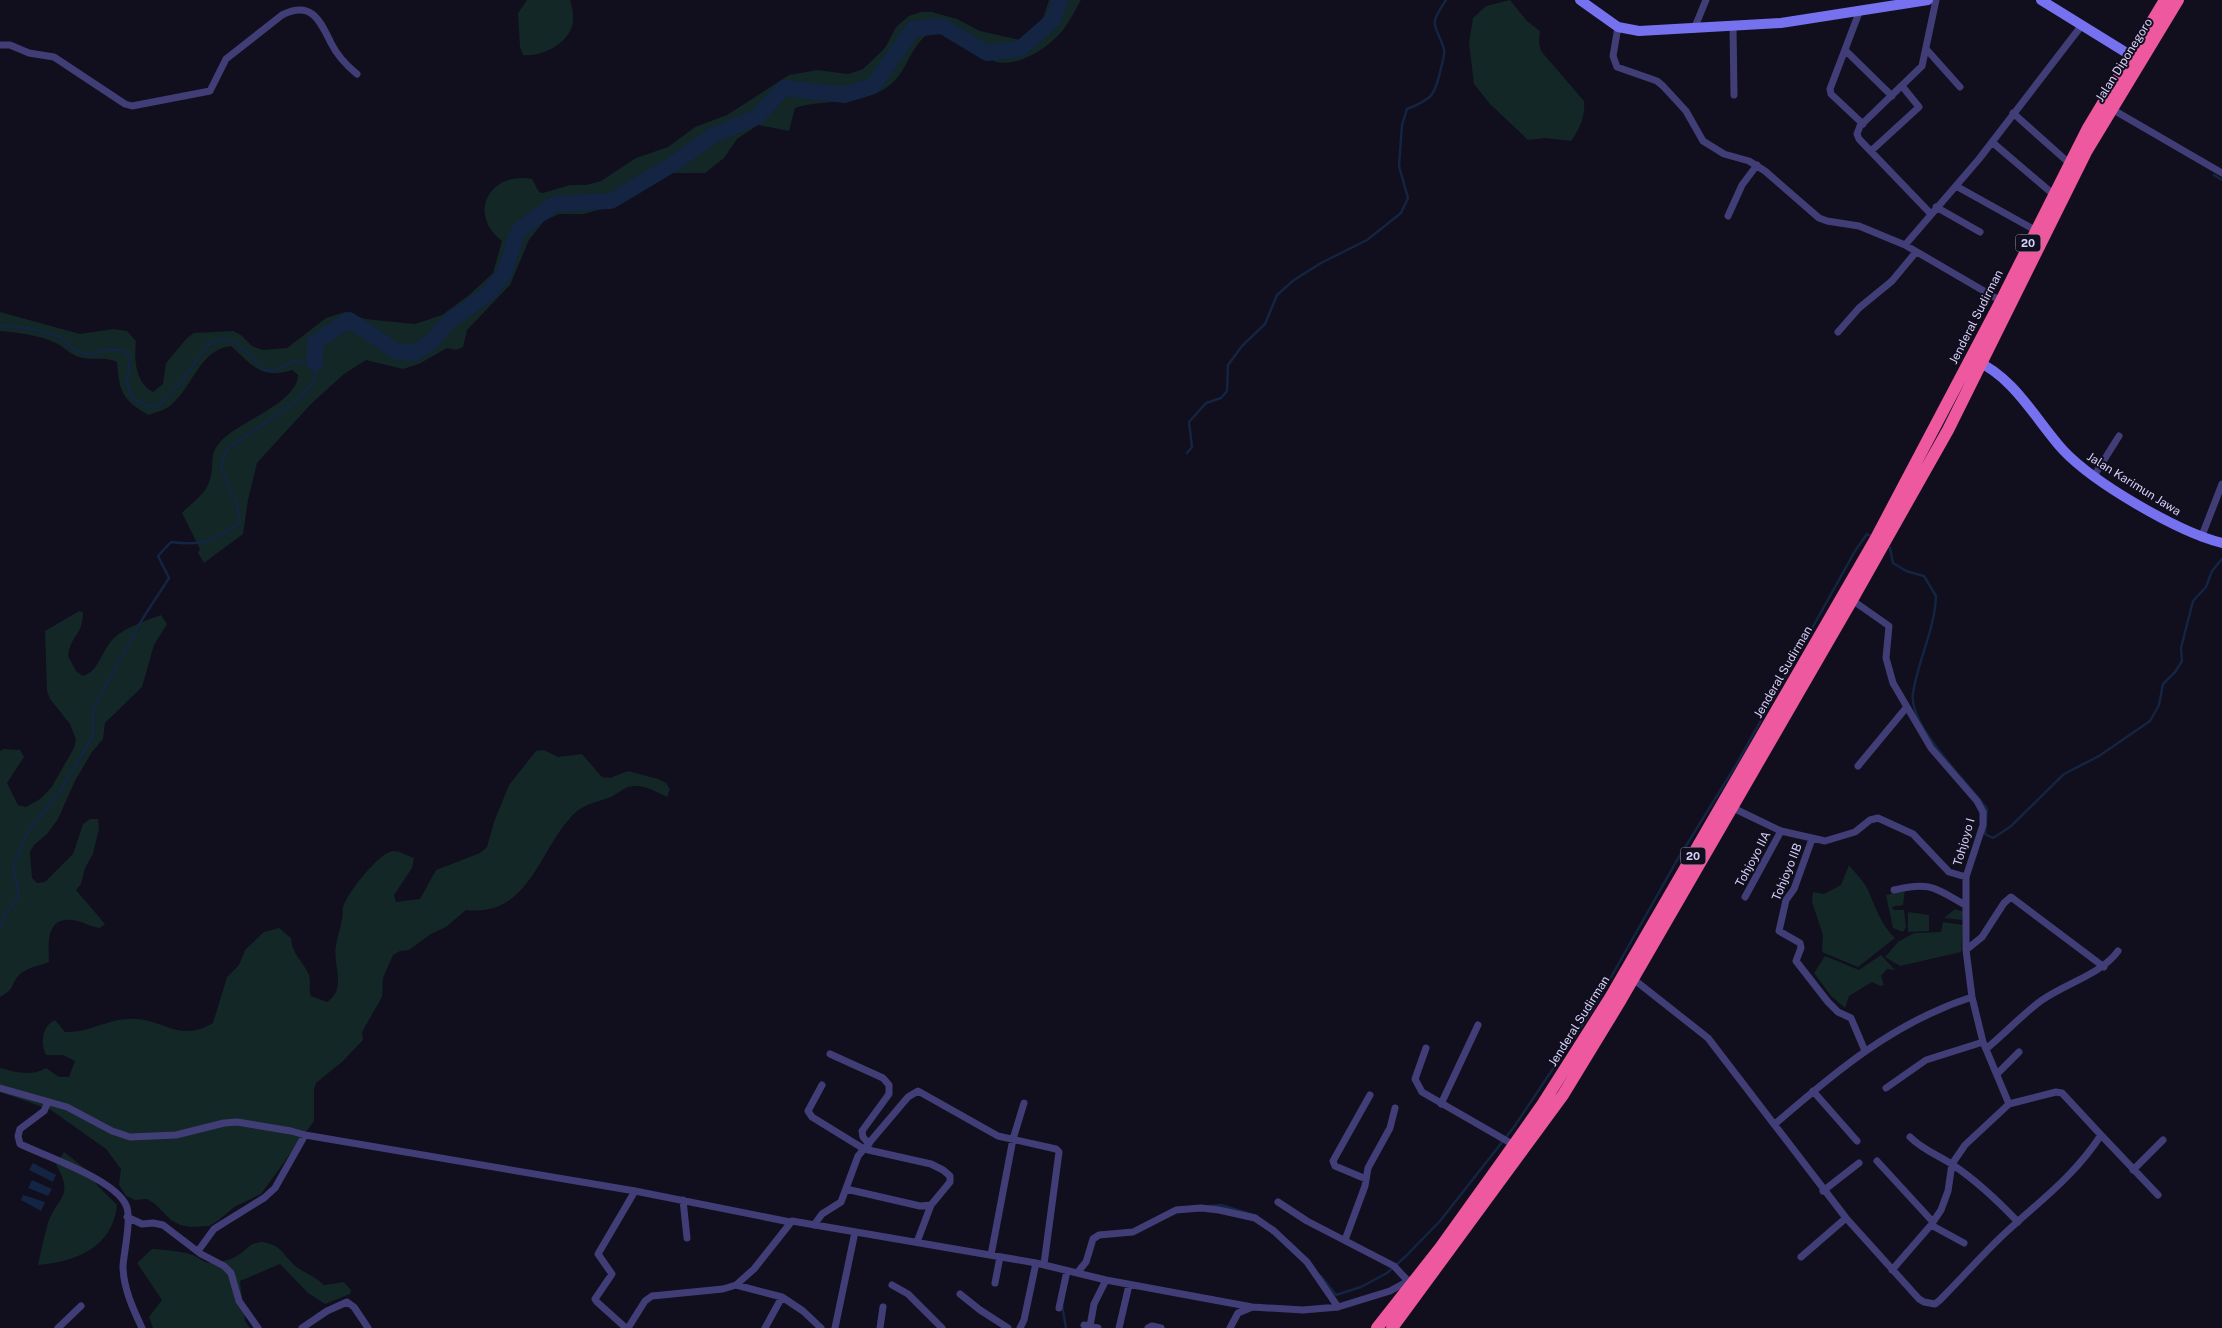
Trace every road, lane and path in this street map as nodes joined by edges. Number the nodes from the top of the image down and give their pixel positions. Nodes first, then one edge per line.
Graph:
1 (1580, 0) edge
2 (1706, 0) edge
3 (1928, 0) edge
4 (1936, 0) edge
5 (2042, 0) edge
6 (2165, 0) edge
7 (2178, 0) edge
8 (1860, 10) junction
9 (2082, 25) junction
10 (1733, 26) junction
11 (1618, 27) junction
12 (1694, 29) junction
13 (0, 45) edge
14 (1845, 50) junction
15 (1927, 50) junction
16 (2135, 58) junction
17 (357, 74) dead end
18 (1902, 86) junction
19 (1960, 87) dead end
20 (1734, 95) dead end
21 (1892, 96) junction
22 (2106, 106) junction
23 (2013, 113) junction
24 (1863, 124) junction
25 (2095, 136) joint
26 (1992, 142) junction
27 (1871, 152) junction
28 (2069, 162) junction
29 (1756, 165) junction
30 (2222, 173) edge
31 (1956, 186) junction
32 (2053, 194) junction
33 (1936, 207) junction
34 (1930, 213) junction
35 (1728, 216) dead end
36 (2035, 230) junction
37 (1980, 232) dead end
38 (1905, 245) junction
39 (1916, 252) junction
40 (2001, 301) junction
41 (1838, 332) dead end
42 (1976, 361) junction
43 (2119, 436) dead end
44 (2094, 476) junction
45 (2222, 484) edge
46 (2201, 538) junction
47 (2222, 543) edge
48 (1857, 581) junction
49 (1852, 600) junction
50 (1906, 708) junction
51 (1766, 738) junction
52 (1858, 766) dead end
53 (1731, 807) junction
54 (1781, 831) junction
55 (1812, 839) junction
56 (1966, 877) junction
57 (1894, 890) dead end
58 (1745, 897) dead end
59 (1966, 905) junction
60 (1966, 950) junction
61 (2118, 951) dead end
62 (2104, 967) junction
63 (1629, 976) junction
64 (1972, 997) junction
65 (1478, 1025) dead end
66 (1984, 1046) junction
67 (1426, 1048) dead end
68 (1864, 1051) junction
69 (2019, 1052) dead end
70 (830, 1054) dead end
71 (1997, 1074) junction
72 (822, 1085) dead end
73 (0, 1088) edge
74 (1886, 1088) dead end
75 (1813, 1091) junction
76 (1370, 1095) dead end
77 (48, 1102) junction
78 (1024, 1102) dead end
79 (1441, 1104) junction
80 (2009, 1104) junction
81 (1395, 1108) dead end
82 (1775, 1124) junction
83 (305, 1135) junction
84 (2101, 1135) junction
85 (1910, 1137) dead end
86 (1013, 1139) junction
87 (2163, 1140) dead end
88 (1857, 1141) dead end
89 (1514, 1145) junction
90 (866, 1147) junction
91 (1877, 1161) dead end
92 (1860, 1163) dead end
93 (1952, 1164) junction
94 (2133, 1170) junction
95 (1366, 1179) junction
96 (846, 1189) junction
97 (635, 1191) junction
98 (1823, 1191) junction
99 (2158, 1195) dead end
100 (682, 1200) junction
101 (1278, 1202) dead end
102 (931, 1205) junction
103 (128, 1217) junction
104 (1846, 1218) junction
105 (790, 1222) junction
106 (2018, 1222) junction
107 (814, 1224) junction
108 (1932, 1224) junction
109 (855, 1232) junction
110 (687, 1238) dead end
111 (1345, 1240) junction
112 (918, 1242) junction
113 (1964, 1243) dead end
114 (198, 1252) junction
115 (991, 1255) junction
116 (1000, 1257) junction
117 (1800, 1257) dead end
118 (1036, 1262) junction
119 (1044, 1264) junction
120 (1892, 1270) junction
121 (1068, 1271) junction
122 (1077, 1273) junction
123 (1414, 1277) junction
124 (1106, 1280) junction
125 (995, 1283) dead end
126 (892, 1285) dead end
127 (1129, 1285) junction
128 (736, 1286) junction
129 (960, 1294) dead end
130 (782, 1297) junction
131 (81, 1306) dead end
132 (883, 1307) dead end
133 (1252, 1307) junction
134 (1338, 1307) junction
135 (1058, 1308) dead end
136 (58, 1328) edge
137 (142, 1328) edge
138 (258, 1328) edge
139 (302, 1328) edge
140 (368, 1328) edge
141 (627, 1328) edge
142 (765, 1328) edge
143 (821, 1328) edge
144 (835, 1328) edge
145 (880, 1328) edge
146 (942, 1328) edge
147 (1008, 1328) edge
148 (1020, 1328) edge
149 (1098, 1328) edge
150 (1120, 1328) edge
151 (1148, 1328) edge
152 (1161, 1328) edge
153 (1230, 1328) edge
154 (1377, 1328) edge
155 (1392, 1328) edge

1 - 11 street
2 - 12 street
3 - 8 street
4 - 15 street
5 - 9 street
6 - 16 highway, Jenderal Sudirman / 20
7 - 16 highway, Jalan Diponegoro / 20
8 - 10 street
8 - 14 street
9 - 16 street
9 - 23 street
10 - 12 street
10 - 20 street
11 - 12 street
11 - 29 street
13 - 17 street
14 - 21 street
14 - 24 street
15 - 18 street
15 - 19 street
16 - 22 highway, Jenderal Sudirman / 20
18 - 21 street
18 - 27 street
21 - 24 street
22 - 25 highway, Jalan Diponegoro / 20
22 - 28 highway, Jenderal Sudirman / 20
22 - 30 street
23 - 26 street
23 - 28 street
24 - 27 street
25 - 42 highway, Jenderal Sudirman / 20
26 - 31 street
26 - 32 street
27 - 34 street
28 - 32 highway, Jenderal Sudirman / 20
29 - 35 street
29 - 38 street
31 - 33 street
31 - 36 street
32 - 36 highway, Jenderal Sudirman / 20
33 - 34 street
33 - 37 street
34 - 38 street
36 - 40 highway, Jenderal Sudirman / 20
38 - 39 street
39 - 40 street
39 - 41 street
40 - 42 highway, Jenderal Sudirman / 20
42 - 44 street, Jalan Karimun Jawa
42 - 48 highway, Jenderal Sudirman / 20
43 - 44 street
44 - 46 street, Jalan Karimun Jawa
45 - 46 street
46 - 47 street, Jalan Karimun Jawa
48 - 49 highway, Jenderal Sudirman / 20
48 - 51 highway, Jenderal Sudirman / 20
49 - 50 street, Tohjoyo I
49 - 51 highway, Jenderal Sudirman / 20
50 - 52 street
50 - 56 street, Tohjoyo I
51 - 53 highway, Jenderal Sudirman / 20
51 - 63 highway, Jenderal Sudirman / 20
53 - 54 street
53 - 63 highway, Jenderal Sudirman / 20
54 - 55 street
54 - 58 street, Tohjoyo IIA
55 - 56 street
55 - 68 street, Tohjoyo IIB
56 - 59 street, Tohjoyo I
57 - 59 street
59 - 60 street, Tohjoyo I
60 - 62 street
60 - 64 street, Tohjoyo I
61 - 62 street
62 - 66 street
63 - 82 street
63 - 89 highway, Jenderal Sudirman / 20
63 - 155 highway, Jenderal Sudirman / 20
64 - 66 street, Tohjoyo I
64 - 68 street
65 - 79 street
66 - 71 street, Tohjoyo I
66 - 74 street
67 - 79 street
68 - 75 street
69 - 71 street
70 - 90 street
71 - 80 street, Tohjoyo I
72 - 90 street
73 - 77 street
75 - 82 street
75 - 88 street
76 - 95 street
77 - 83 street
77 - 103 street
78 - 86 street
79 - 89 street
80 - 84 street
80 - 93 street
81 - 95 street
82 - 98 street
83 - 97 street
83 - 114 street
84 - 94 street
84 - 106 street
85 - 93 street
86 - 90 street
86 - 115 street
86 - 119 street
87 - 94 street
89 - 123 highway, Jenderal Sudirman / 20
90 - 96 street
90 - 102 street
91 - 108 street
92 - 98 street
93 - 106 street
93 - 108 street
94 - 99 street
95 - 111 street
96 - 102 street
96 - 107 street
97 - 100 street
97 - 141 street
98 - 104 street
100 - 105 street
100 - 110 street
101 - 111 street
102 - 112 street
103 - 114 street
103 - 137 street
104 - 117 street
104 - 120 street
105 - 107 street
105 - 128 street
106 - 120 street
107 - 109 street
108 - 113 street
108 - 120 street
109 - 112 street
109 - 144 street
111 - 123 street
112 - 115 street
114 - 138 street
115 - 116 street
116 - 118 street
116 - 125 street
118 - 119 street
118 - 148 street
119 - 121 street
121 - 122 street
121 - 135 street
122 - 124 street
122 - 134 street
123 - 134 street
123 - 154 highway, Jenderal Sudirman / 20
124 - 127 street
124 - 149 street
126 - 146 street
127 - 133 street
127 - 150 street
128 - 130 street
128 - 141 street
129 - 147 street
130 - 142 street
130 - 143 street
131 - 136 street
132 - 145 street
133 - 134 street
133 - 153 street
139 - 140 street
151 - 152 street

